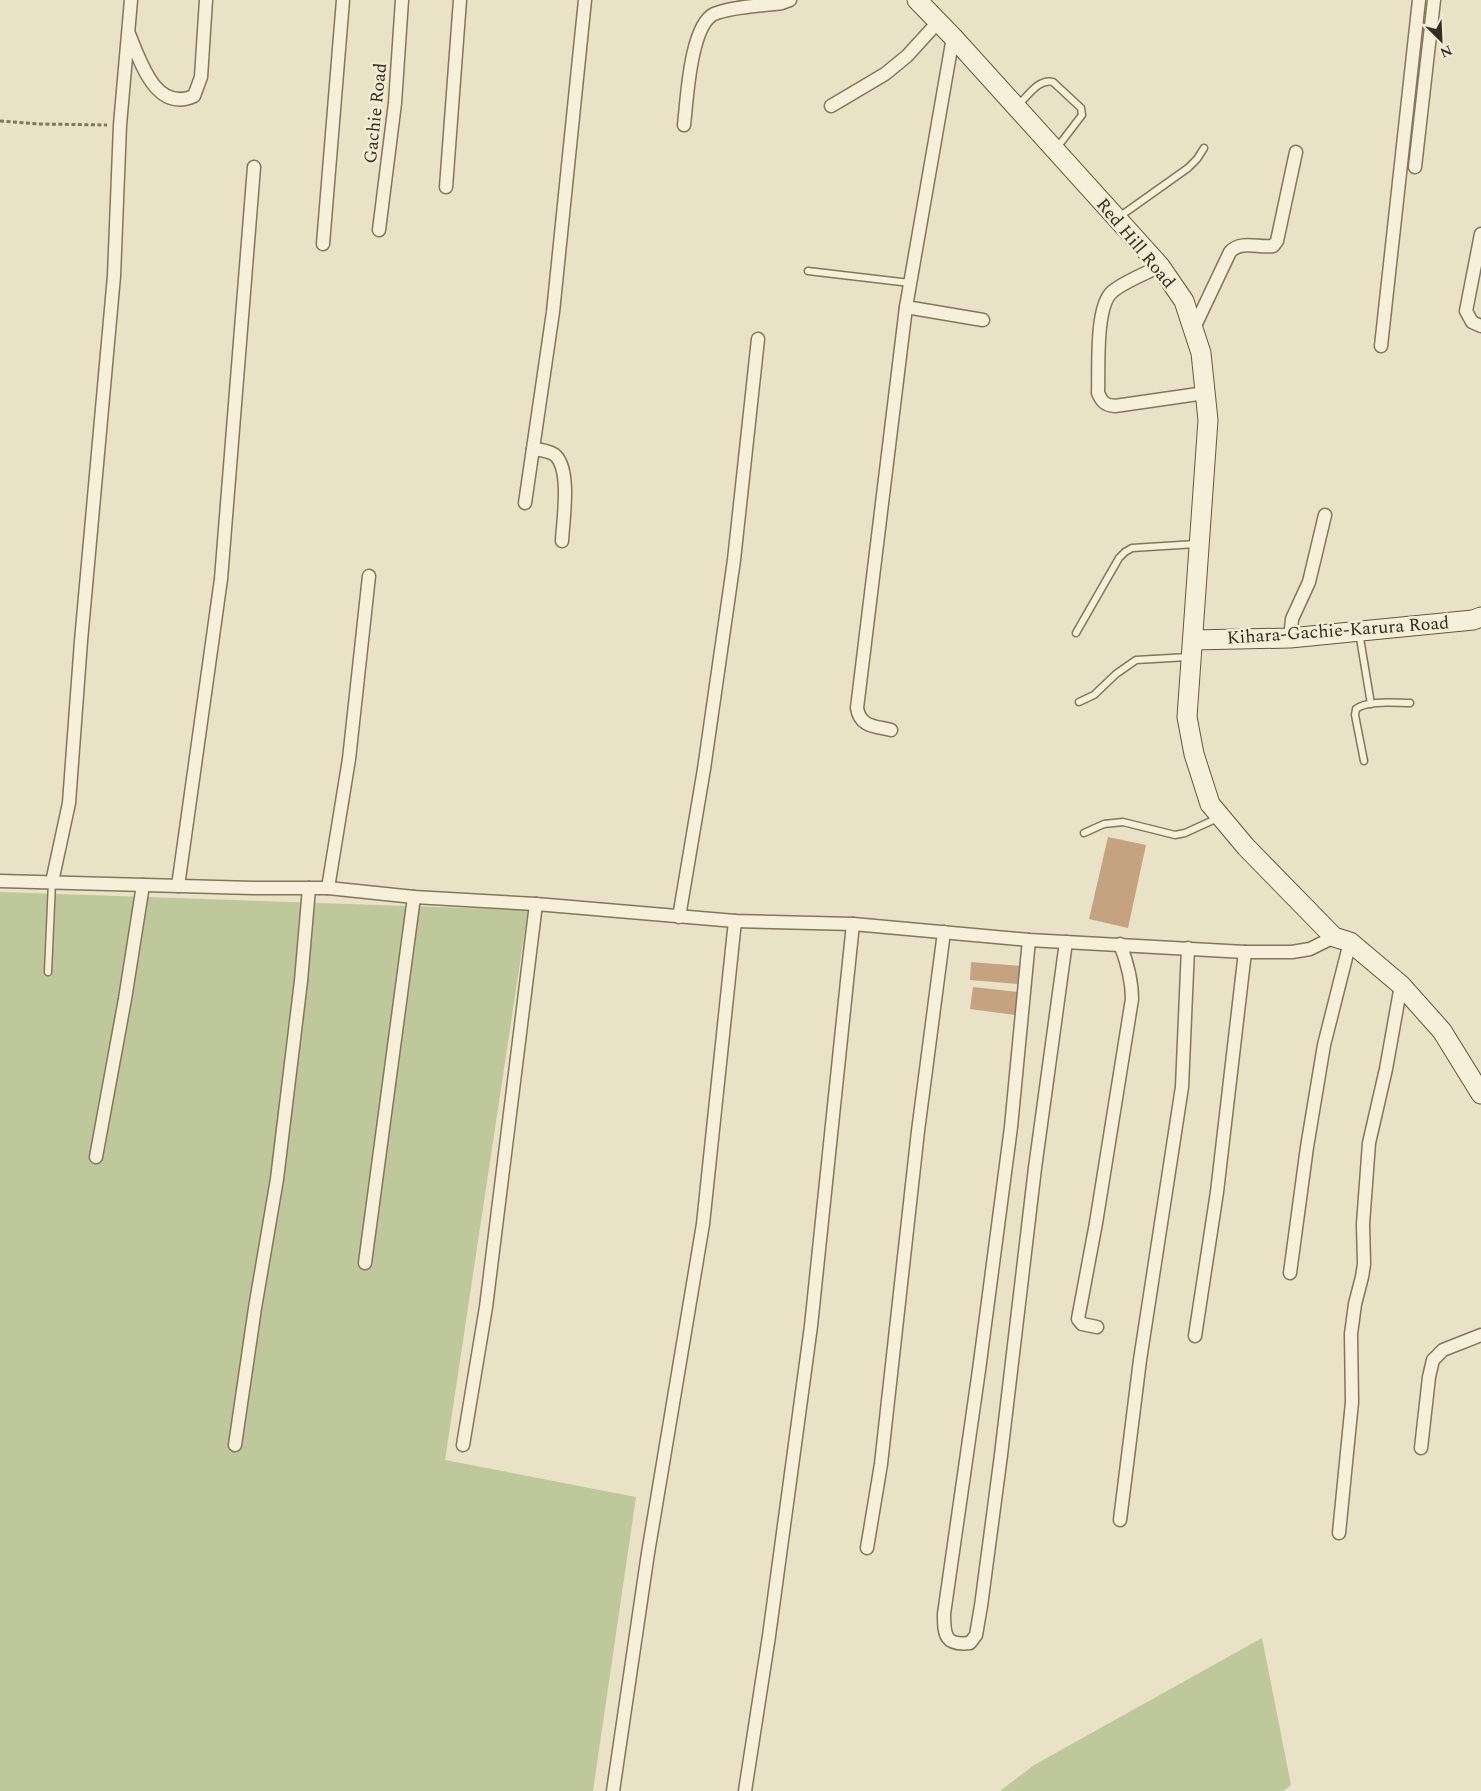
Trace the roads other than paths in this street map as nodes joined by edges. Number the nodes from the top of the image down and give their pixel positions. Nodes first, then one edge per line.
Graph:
1 (131, 0) edge
2 (206, 0) edge
3 (343, 0) edge
4 (402, 0) edge
5 (460, 0) edge
6 (585, 0) edge
7 (790, 0) edge
8 (917, 0) edge
9 (1420, 0) edge
10 (1434, 0) edge
11 (938, 22) junction
12 (128, 31) junction
13 (953, 37) junction
14 (831, 106) dead end
15 (1016, 107) junction
16 (684, 125) dead end
17 (1204, 148) dead end
18 (1055, 150) junction
19 (1296, 152) dead end
20 (254, 167) dead end
21 (1415, 168) dead end
22 (446, 187) dead end
23 (1118, 218) junction
24 (379, 230) dead end
25 (1481, 234) edge
26 (323, 244) dead end
27 (1160, 266) junction
28 (808, 271) dead end
29 (910, 283) junction
30 (906, 307) junction
31 (982, 320) dead end
32 (1481, 326) edge
33 (1193, 330) junction
34 (758, 339) dead end
35 (1381, 346) dead end
36 (1206, 393) junction
37 (533, 449) junction
38 (524, 503) dead end
39 (1325, 515) dead end
40 (562, 542) dead end
41 (1200, 544) junction
42 (369, 576) dead end
43 (1481, 617) edge
44 (1359, 631) junction
45 (1076, 633) dead end
46 (1290, 638) junction
47 (1193, 648) junction
48 (1079, 702) dead end
49 (1410, 703) dead end
50 (1371, 704) junction
51 (891, 730) dead end
52 (1364, 760) dead end
53 (1221, 817) junction
54 (1084, 833) dead end
55 (0, 880) edge
56 (52, 882) junction
57 (143, 885) junction
58 (178, 886) junction
59 (309, 888) junction
60 (328, 888) junction
61 (414, 898) junction
62 (536, 904) junction
63 (679, 917) junction
64 (735, 921) junction
65 (853, 924) junction
66 (944, 932) junction
67 (1029, 940) junction
68 (1342, 940) junction
69 (1066, 942) junction
70 (1120, 944) junction
71 (1188, 948) junction
72 (1245, 952) junction
73 (48, 972) dead end
74 (1401, 985) junction
75 (1481, 1094) edge
76 (96, 1157) dead end
77 (365, 1264) dead end
78 (1290, 1273) dead end
79 (1097, 1327) dead end
80 (1481, 1335) edge
81 (1195, 1336) dead end
82 (235, 1445) dead end
83 (463, 1445) dead end
84 (1421, 1448) dead end
85 (1120, 1520) dead end
86 (1340, 1533) dead end
87 (867, 1548) dead end
88 (613, 1791) edge
89 (745, 1791) edge

1 - 12 street
2 - 12 street
3 - 26 street
4 - 24 street, Gachie Road
5 - 22 street
6 - 37 street
7 - 16 street
8 - 11 street, Red Hill Road
9 - 35 street
10 - 21 street
11 - 13 street, Red Hill Road
11 - 14 street
12 - 56 street
13 - 15 street, Red Hill Road
13 - 29 street
15 - 18 street, Red Hill Road
15 - 18 lane
17 - 23 lane
18 - 23 street, Red Hill Road
19 - 33 street
20 - 58 street
23 - 27 street, Red Hill Road
25 - 32 street
27 - 33 street, Red Hill Road
27 - 36 street
28 - 29 lane
29 - 30 street
30 - 31 street
30 - 51 street
33 - 36 street, Red Hill Road
34 - 63 street
36 - 41 street, Red Hill Road
37 - 38 street
37 - 40 street
39 - 46 street
41 - 45 lane
41 - 47 street, Red Hill Road
42 - 60 street
43 - 44 street, Kihara-Gachie-Karura Road
44 - 46 street, Kihara-Gachie-Karura Road
44 - 50 lane
46 - 47 street, Kihara-Gachie-Karura Road
47 - 48 lane
47 - 53 street, Red Hill Road
49 - 50 lane
50 - 52 lane
53 - 54 lane
53 - 68 street, Red Hill Road
55 - 56 street
56 - 57 street
56 - 73 lane
57 - 58 street
57 - 76 street
58 - 59 street
59 - 60 street
59 - 82 street
60 - 61 street
61 - 62 street
61 - 77 street
62 - 63 street
62 - 83 street
63 - 64 street
64 - 65 street
64 - 88 street
65 - 66 street
65 - 89 street
66 - 67 street
66 - 87 street
67 - 69 street
67 - 69 street
68 - 72 street
68 - 74 street, Red Hill Road
68 - 78 street
69 - 70 street
70 - 71 street
70 - 79 street
71 - 72 street
71 - 85 street
72 - 81 street
74 - 75 street, Red Hill Road
74 - 86 street
80 - 84 street

